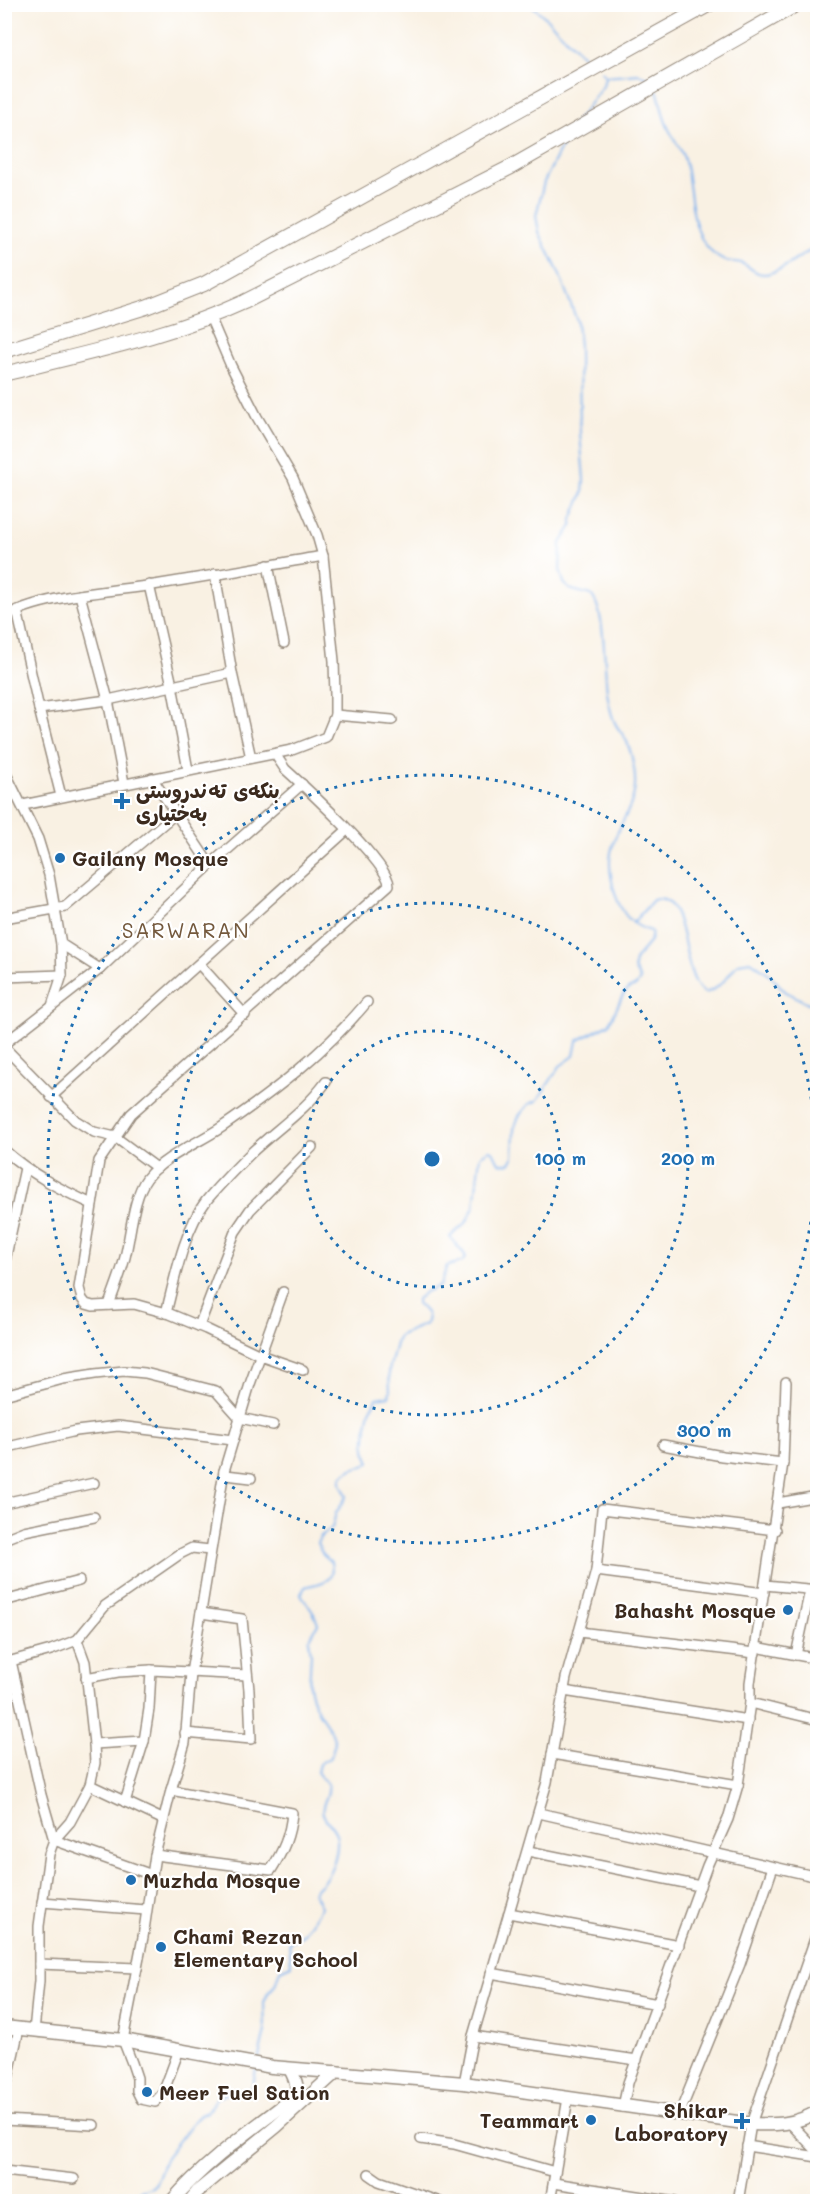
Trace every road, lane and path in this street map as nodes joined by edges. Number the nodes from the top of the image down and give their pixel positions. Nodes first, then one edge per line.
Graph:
1 (710, 4) edge
2 (797, 4) edge
3 (210, 317) junction
4 (4, 351) edge
5 (4, 374) edge
6 (324, 556) junction
7 (268, 565) junction
8 (215, 574) junction
9 (149, 585) junction
10 (80, 595) junction
11 (17, 610) junction
12 (4, 618) edge
13 (284, 643) dead end
14 (232, 674) junction
15 (172, 686) junction
16 (108, 700) junction
17 (39, 709) junction
18 (335, 715) junction
19 (392, 720) dead end
20 (275, 754) junction
21 (252, 758) junction
22 (4, 770) edge
23 (188, 770) junction
24 (152, 778) junction
25 (124, 783) junction
26 (302, 784) junction
27 (62, 796) junction
28 (23, 805) junction
29 (175, 813) junction
30 (348, 830) junction
31 (210, 865) junction
32 (56, 909) junction
33 (4, 918) edge
34 (61, 944) junction
35 (199, 964) junction
36 (99, 969) junction
37 (62, 975) junction
38 (4, 977) edge
39 (367, 1002) dead end
40 (52, 1006) junction
41 (245, 1015) junction
42 (4, 1046) edge
43 (326, 1082) dead end
44 (51, 1097) junction
45 (115, 1137) junction
46 (312, 1147) dead end
47 (4, 1150) edge
48 (25, 1168) junction
49 (157, 1168) junction
50 (92, 1204) junction
51 (4, 1212) edge
52 (15, 1214) junction
53 (4, 1265) edge
54 (284, 1292) dead end
55 (109, 1305) junction
56 (166, 1313) junction
57 (199, 1326) junction
58 (260, 1355) junction
59 (303, 1370) dead end
60 (786, 1382) dead end
61 (4, 1395) edge
62 (240, 1418) junction
63 (273, 1425) dead end
64 (233, 1440) junction
65 (663, 1445) dead end
66 (4, 1448) edge
67 (783, 1463) junction
68 (224, 1471) junction
69 (251, 1478) dead end
70 (94, 1483) dead end
71 (818, 1496) edge
72 (4, 1503) edge
73 (778, 1503) junction
74 (94, 1518) dead end
75 (775, 1530) junction
76 (4, 1539) edge
77 (210, 1550) junction
78 (596, 1571) junction
79 (79, 1581) dead end
80 (764, 1589) junction
81 (814, 1590) edge
82 (4, 1601) edge
83 (201, 1613) junction
84 (579, 1632) junction
85 (77, 1640) junction
86 (755, 1650) junction
87 (796, 1655) junction
88 (818, 1659) edge
89 (8, 1662) edge
90 (151, 1670) junction
91 (191, 1673) junction
92 (247, 1675) junction
93 (86, 1678) junction
94 (564, 1691) junction
95 (750, 1703) junction
96 (748, 1720) junction
97 (818, 1720) edge
98 (185, 1733) junction
99 (144, 1741) junction
100 (94, 1744) junction
101 (552, 1754) junction
102 (90, 1785) junction
103 (738, 1785) junction
104 (171, 1790) junction
105 (125, 1802) junction
106 (539, 1812) junction
107 (165, 1820) junction
108 (54, 1840) junction
109 (528, 1851) junction
110 (713, 1853) junction
111 (155, 1855) junction
112 (773, 1867) junction
113 (152, 1875) junction
114 (818, 1877) edge
115 (700, 1886) junction
116 (42, 1902) junction
117 (146, 1910) junction
118 (509, 1913) junction
119 (818, 1930) edge
120 (679, 1945) junction
121 (39, 1964) junction
122 (137, 1968) junction
123 (491, 1973) junction
124 (658, 2004) junction
125 (4, 2027) edge
126 (19, 2029) junction
127 (34, 2031) junction
128 (473, 2036) junction
129 (123, 2040) junction
130 (179, 2050) junction
131 (8, 2059) edge
132 (637, 2060) junction
133 (290, 2069) junction
134 (336, 2072) junction
135 (464, 2084) junction
136 (4, 2096) edge
137 (568, 2098) junction
138 (296, 2101) junction
139 (623, 2107) junction
140 (818, 2111) edge
141 (679, 2115) junction
142 (4, 2120) edge
143 (790, 2123) junction
144 (751, 2124) junction
145 (94, 2125) dead end
146 (421, 2139) dead end
147 (747, 2146) junction
148 (818, 2152) edge
149 (818, 2157) edge
150 (4, 2171) edge
151 (555, 2172) junction
152 (369, 2174) dead end
153 (74, 2179) dead end
154 (554, 2183) junction
155 (171, 2202) edge
156 (189, 2202) edge
157 (440, 2202) edge
158 (550, 2202) edge
159 (675, 2202) edge
160 (738, 2202) edge

1 - 4 main road
2 - 3 main road
3 - 5 main road
3 - 6 street
6 - 7 street
6 - 18 street
7 - 8 street
7 - 13 street
8 - 9 street
8 - 14 street
9 - 10 street
9 - 15 street
10 - 11 street
10 - 16 street
11 - 12 street
11 - 17 street
14 - 15 street
14 - 21 street
15 - 16 street
15 - 23 street
16 - 17 street
16 - 25 street
17 - 27 street
18 - 19 street
18 - 20 street
20 - 21 street
20 - 26 street
21 - 23 street
22 - 28 street
23 - 24 street
24 - 25 street
24 - 29 street
25 - 27 street
26 - 30 street
26 - 31 street
27 - 28 street
28 - 32 street
29 - 31 street
29 - 32 street
30 - 35 street
30 - 41 street
31 - 36 street
32 - 33 street
32 - 34 street
34 - 36 street
34 - 37 street
35 - 41 street
35 - 44 street
36 - 40 street
37 - 38 street
37 - 40 street
39 - 49 street
40 - 42 street
41 - 45 street
42 - 44 street
43 - 56 street
44 - 45 street
45 - 49 street
45 - 50 street
46 - 57 street
47 - 48 street
48 - 50 street
48 - 52 street
49 - 55 street
50 - 55 street
51 - 52 street
52 - 53 street
54 - 58 street
55 - 56 street
56 - 57 street
57 - 58 street
58 - 59 street
58 - 62 street
60 - 67 street
61 - 62 street
62 - 63 street
62 - 64 street
64 - 66 street
64 - 68 street
65 - 67 street
67 - 73 street
68 - 69 street
68 - 77 street
70 - 72 street
71 - 73 street
73 - 75 street
74 - 76 street
75 - 78 street
75 - 80 street
77 - 83 street
77 - 85 street
78 - 80 street
78 - 84 street
79 - 82 street
80 - 81 street
80 - 86 street
81 - 87 street
83 - 91 street
83 - 92 street
84 - 86 street
84 - 94 street
85 - 89 street
85 - 93 street
86 - 87 street
86 - 95 street
87 - 88 street
89 - 108 street
90 - 91 street
90 - 93 street
90 - 99 street
91 - 92 street
91 - 98 street
92 - 98 street
93 - 100 street
94 - 96 street
94 - 101 street
95 - 96 street
95 - 97 street
96 - 103 street
98 - 104 street
99 - 100 street
99 - 105 street
100 - 102 street
101 - 103 street
101 - 106 street
102 - 105 street
102 - 108 street
103 - 110 street
104 - 107 street
104 - 111 street
105 - 107 street
106 - 109 street
106 - 110 street
107 - 111 street
108 - 113 street
108 - 116 street
109 - 115 street
109 - 118 street
110 - 112 street
110 - 115 street
111 - 113 street
112 - 114 street
112 - 141 street
113 - 117 street
115 - 120 street
116 - 117 street
116 - 121 street
117 - 122 street
118 - 120 street
118 - 123 street
119 - 144 street
120 - 124 street
121 - 122 street
121 - 127 street
122 - 129 street
123 - 124 street
123 - 128 street
124 - 132 street
125 - 126 street
126 - 127 street
126 - 131 street
127 - 129 street
128 - 132 street
128 - 135 street
129 - 130 street
129 - 130 street
130 - 133 street
131 - 136 street
132 - 139 street
133 - 134 street
133 - 138 street
134 - 135 street
134 - 138 street
135 - 137 street
137 - 139 street
137 - 151 street
138 - 155 street
138 - 156 street
139 - 141 street
140 - 143 street
141 - 144 street
142 - 145 street
143 - 144 street
143 - 148 street
144 - 147 street
146 - 151 street
147 - 149 street
147 - 160 street
150 - 153 street
151 - 154 street
152 - 157 street
154 - 158 street
154 - 159 street

